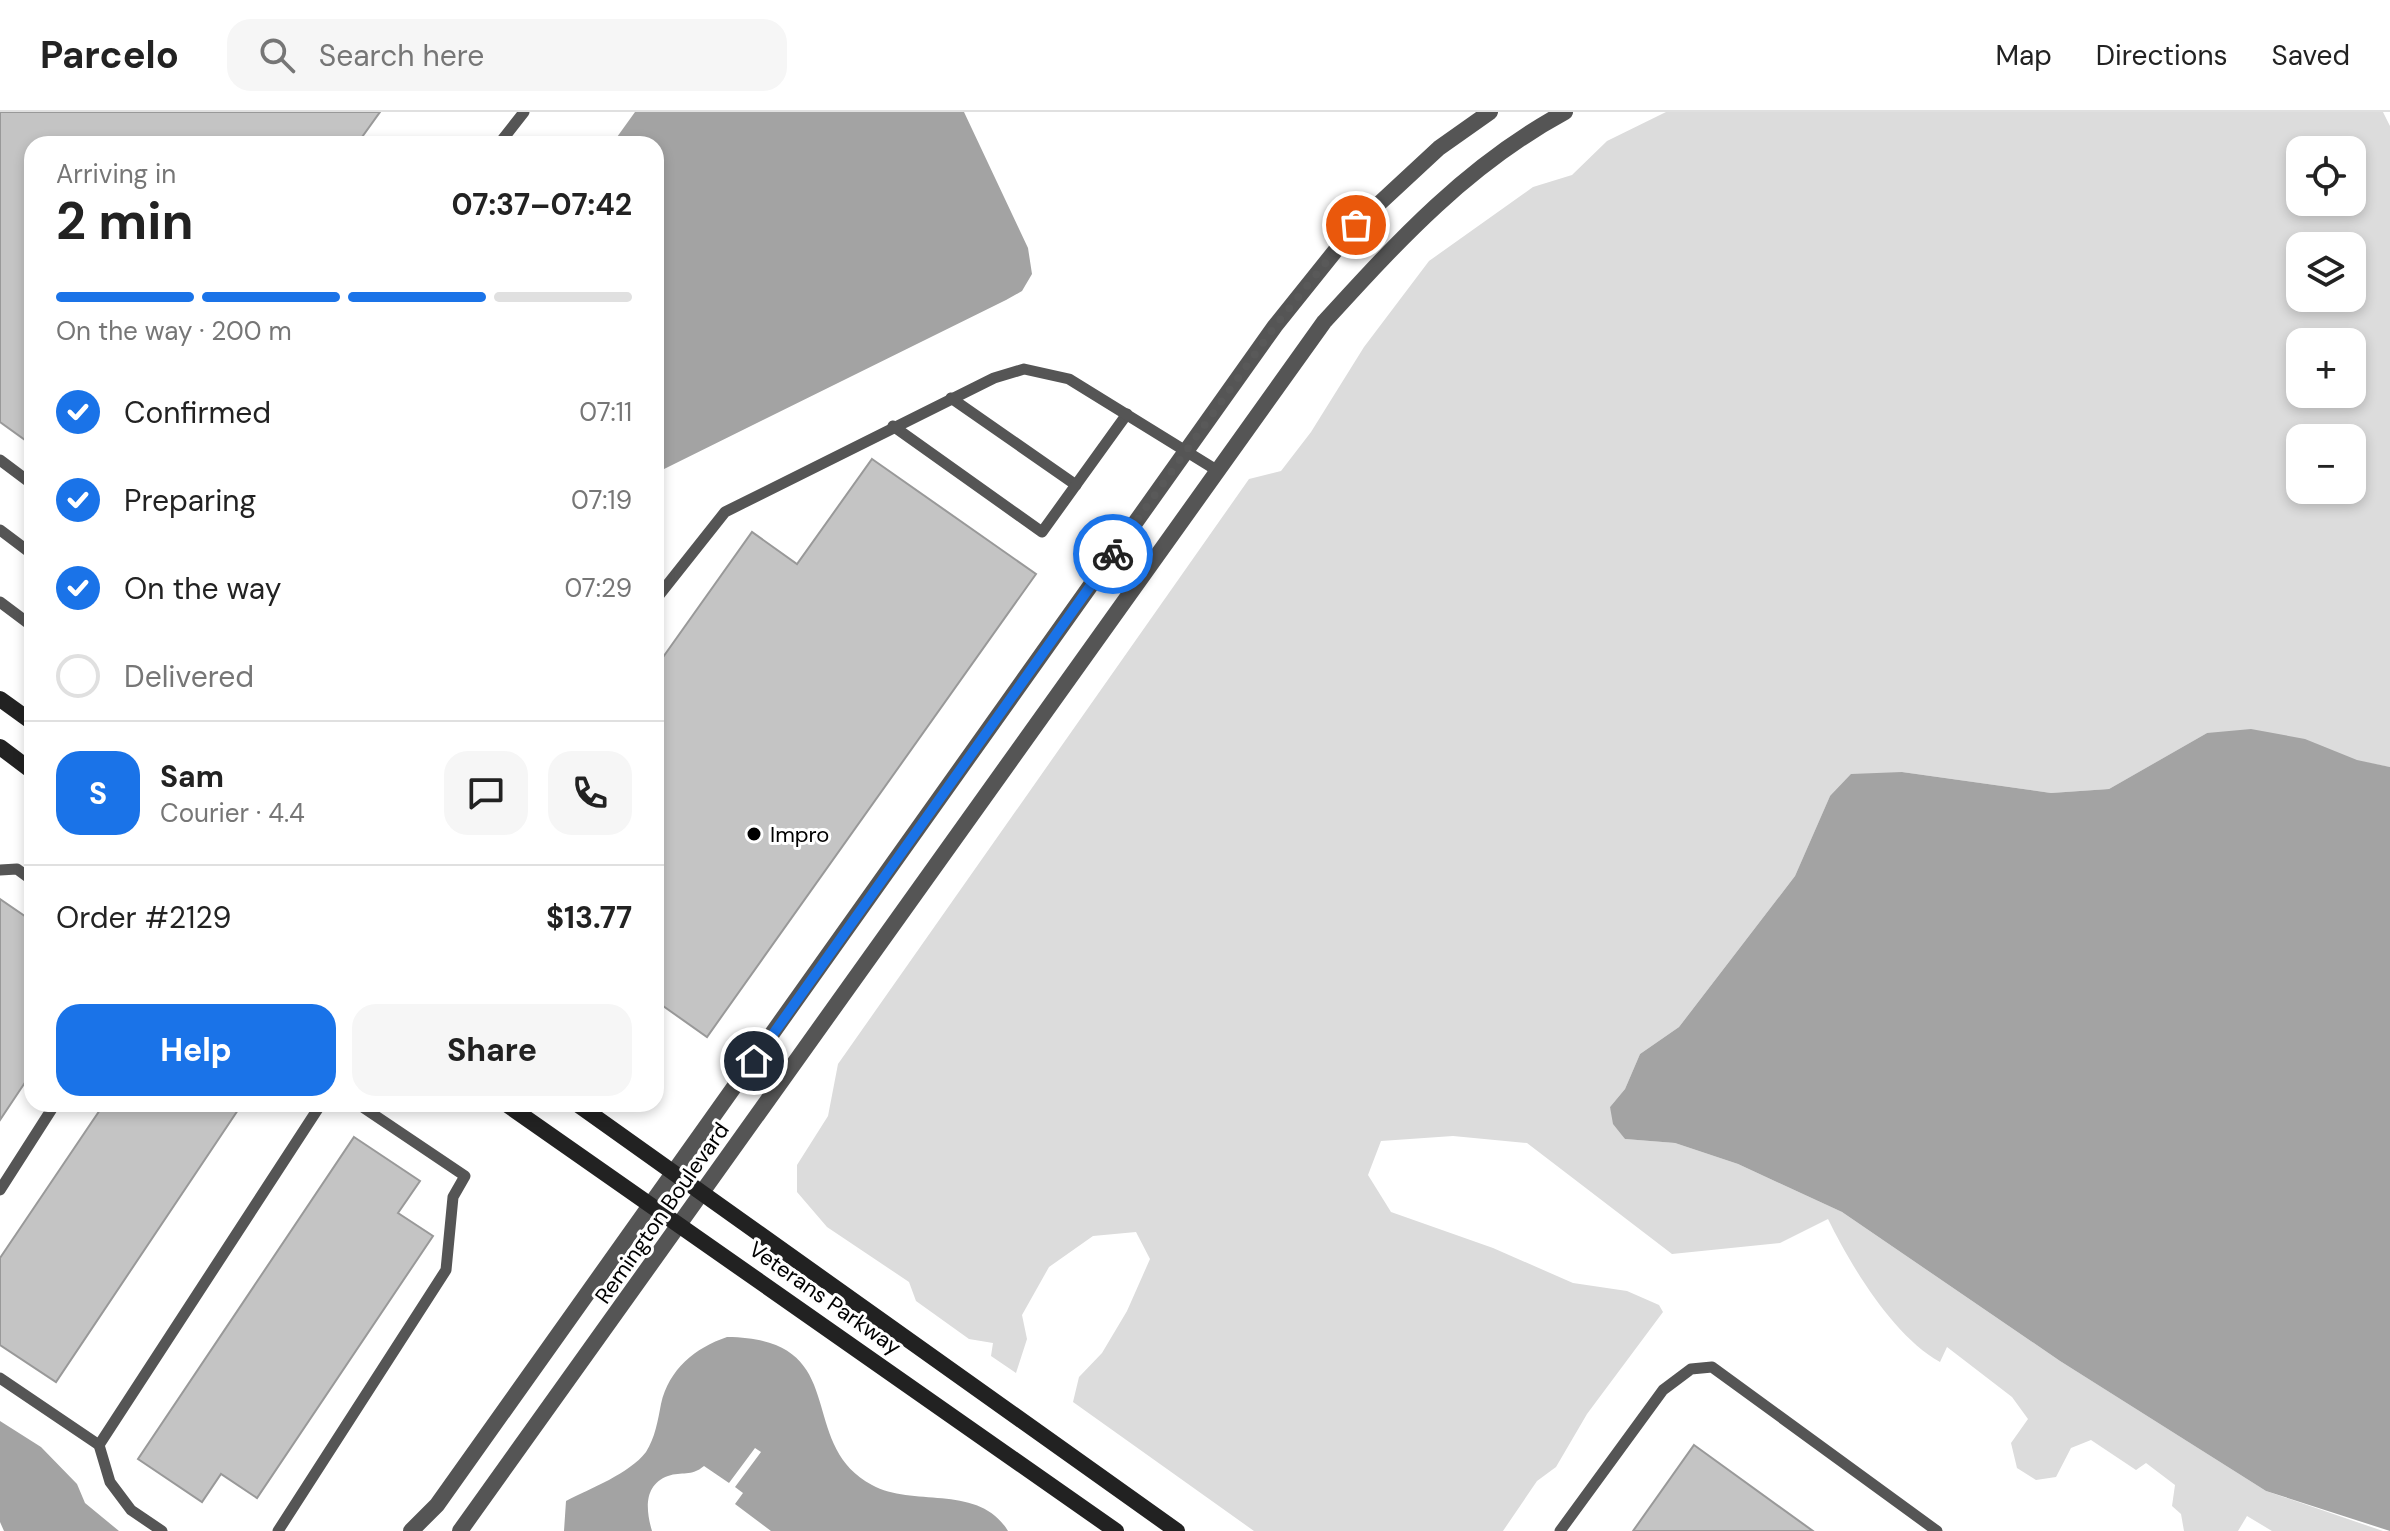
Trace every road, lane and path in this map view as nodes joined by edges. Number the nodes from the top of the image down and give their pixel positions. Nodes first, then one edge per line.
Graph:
1 (524, 112) edge
2 (1490, 112) edge
3 (1565, 112) edge
4 (505, 136) edge
5 (951, 398) junction
6 (1127, 414) junction
7 (893, 426) junction
8 (1187, 450) junction
9 (0, 460) edge
10 (1218, 471) junction
11 (24, 478) edge
12 (1076, 485) junction
13 (0, 530) edge
14 (24, 548) edge
15 (664, 589) edge
16 (0, 602) edge
17 (24, 620) edge
18 (0, 699) edge
19 (24, 716) edge
20 (0, 747) edge
21 (24, 765) edge
22 (0, 870) edge
23 (24, 874) edge
24 (50, 1112) edge
25 (316, 1112) edge
26 (370, 1112) edge
27 (518, 1112) edge
28 (589, 1112) edge
29 (676, 1172) junction
30 (0, 1190) edge
31 (705, 1192) junction
32 (653, 1204) junction
33 (681, 1224) junction
34 (0, 1378) edge
35 (99, 1445) junction
36 (162, 1531) edge
37 (278, 1531) edge
38 (411, 1531) edge
39 (460, 1531) edge
40 (1116, 1531) edge
41 (1177, 1531) edge
42 (1560, 1531) edge
43 (1937, 1531) edge

1 - 4 lane
2 - 8 street, Remington Boulevard
3 - 10 street, Remington Boulevard
5 - 6 lane
5 - 7 lane
5 - 12 lane
6 - 8 lane
6 - 12 lane
7 - 12 lane
7 - 15 lane
8 - 10 lane
8 - 29 street, Remington Boulevard
9 - 11 lane
10 - 31 street, Remington Boulevard
13 - 14 lane
16 - 17 lane
18 - 19 main road
20 - 21 main road
22 - 23 lane
24 - 30 lane
25 - 35 lane
26 - 37 lane
27 - 32 main road, Veterans Parkway
28 - 29 main road, Veterans Parkway
29 - 31 main road, Veterans Parkway
29 - 32 street, Remington Boulevard
31 - 33 street, Remington Boulevard
31 - 41 main road, Veterans Parkway
32 - 33 main road, Veterans Parkway
32 - 38 street, Remington Boulevard
33 - 39 street, Remington Boulevard
33 - 40 main road, Veterans Parkway
34 - 35 lane
35 - 36 lane
42 - 43 lane

